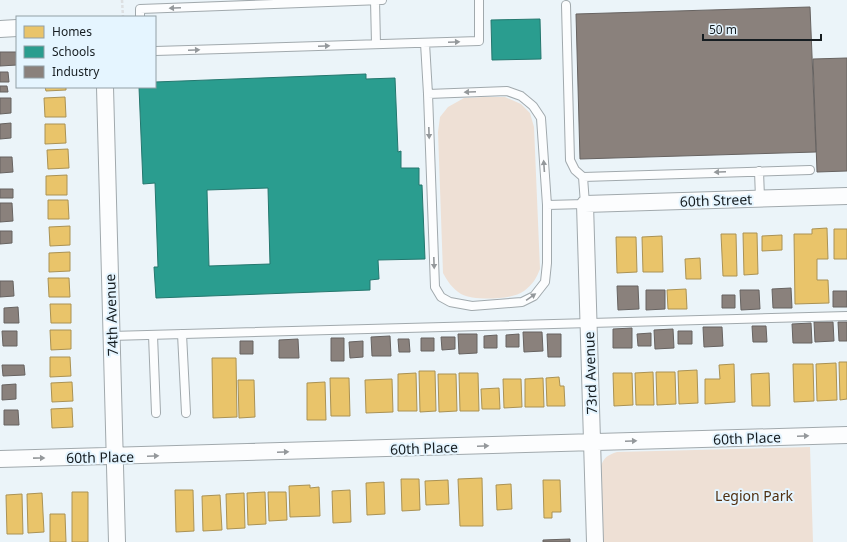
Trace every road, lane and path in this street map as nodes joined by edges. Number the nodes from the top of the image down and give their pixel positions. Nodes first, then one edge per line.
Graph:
1 (122, 0) edge
2 (375, 0) edge
3 (382, 0) edge
4 (479, 0) edge
5 (566, 5) dead end
6 (123, 16) edge
7 (140, 16) edge
8 (16, 28) edge
9 (0, 29) edge
10 (425, 42) junction
11 (376, 44) junction
12 (156, 52) edge
13 (105, 88) edge
14 (428, 94) junction
15 (810, 170) dead end
16 (759, 171) junction
17 (583, 178) junction
18 (847, 196) edge
19 (760, 198) junction
20 (585, 204) junction
21 (547, 205) junction
22 (847, 316) edge
23 (588, 323) junction
24 (182, 334) junction
25 (153, 335) junction
26 (111, 336) junction
27 (156, 413) dead end
28 (186, 413) dead end
29 (847, 435) edge
30 (592, 442) junction
31 (114, 457) junction
32 (0, 459) edge
33 (117, 542) edge
34 (595, 542) edge

1 - 6 path
2 - 3 lane
2 -> 7 lane
2 - 11 lane
10 -> 4 lane
5 - 17 lane
8 - 9 street
10 - 11 lane
10 - 14 lane
12 -> 11 lane
13 - 26 street, 74th Avenue
21 -> 14 lane
14 -> 21 lane
15 - 16 lane
16 -> 17 lane
16 - 19 lane
17 - 20 lane
18 - 19 street, 60th Street
19 - 20 street, 60th Street
20 - 21 lane
20 - 23 street, 73rd Avenue
22 - 23 lane
23 - 24 lane
23 - 30 street, 73rd Avenue
24 - 25 lane
24 - 28 lane
25 - 26 lane
25 - 27 lane
26 - 31 street, 74th Avenue
30 -> 29 street, 60th Place
31 -> 30 street, 60th Place
30 - 34 street, 73rd Avenue
32 -> 31 street, 60th Place
31 - 33 street, 74th Avenue

